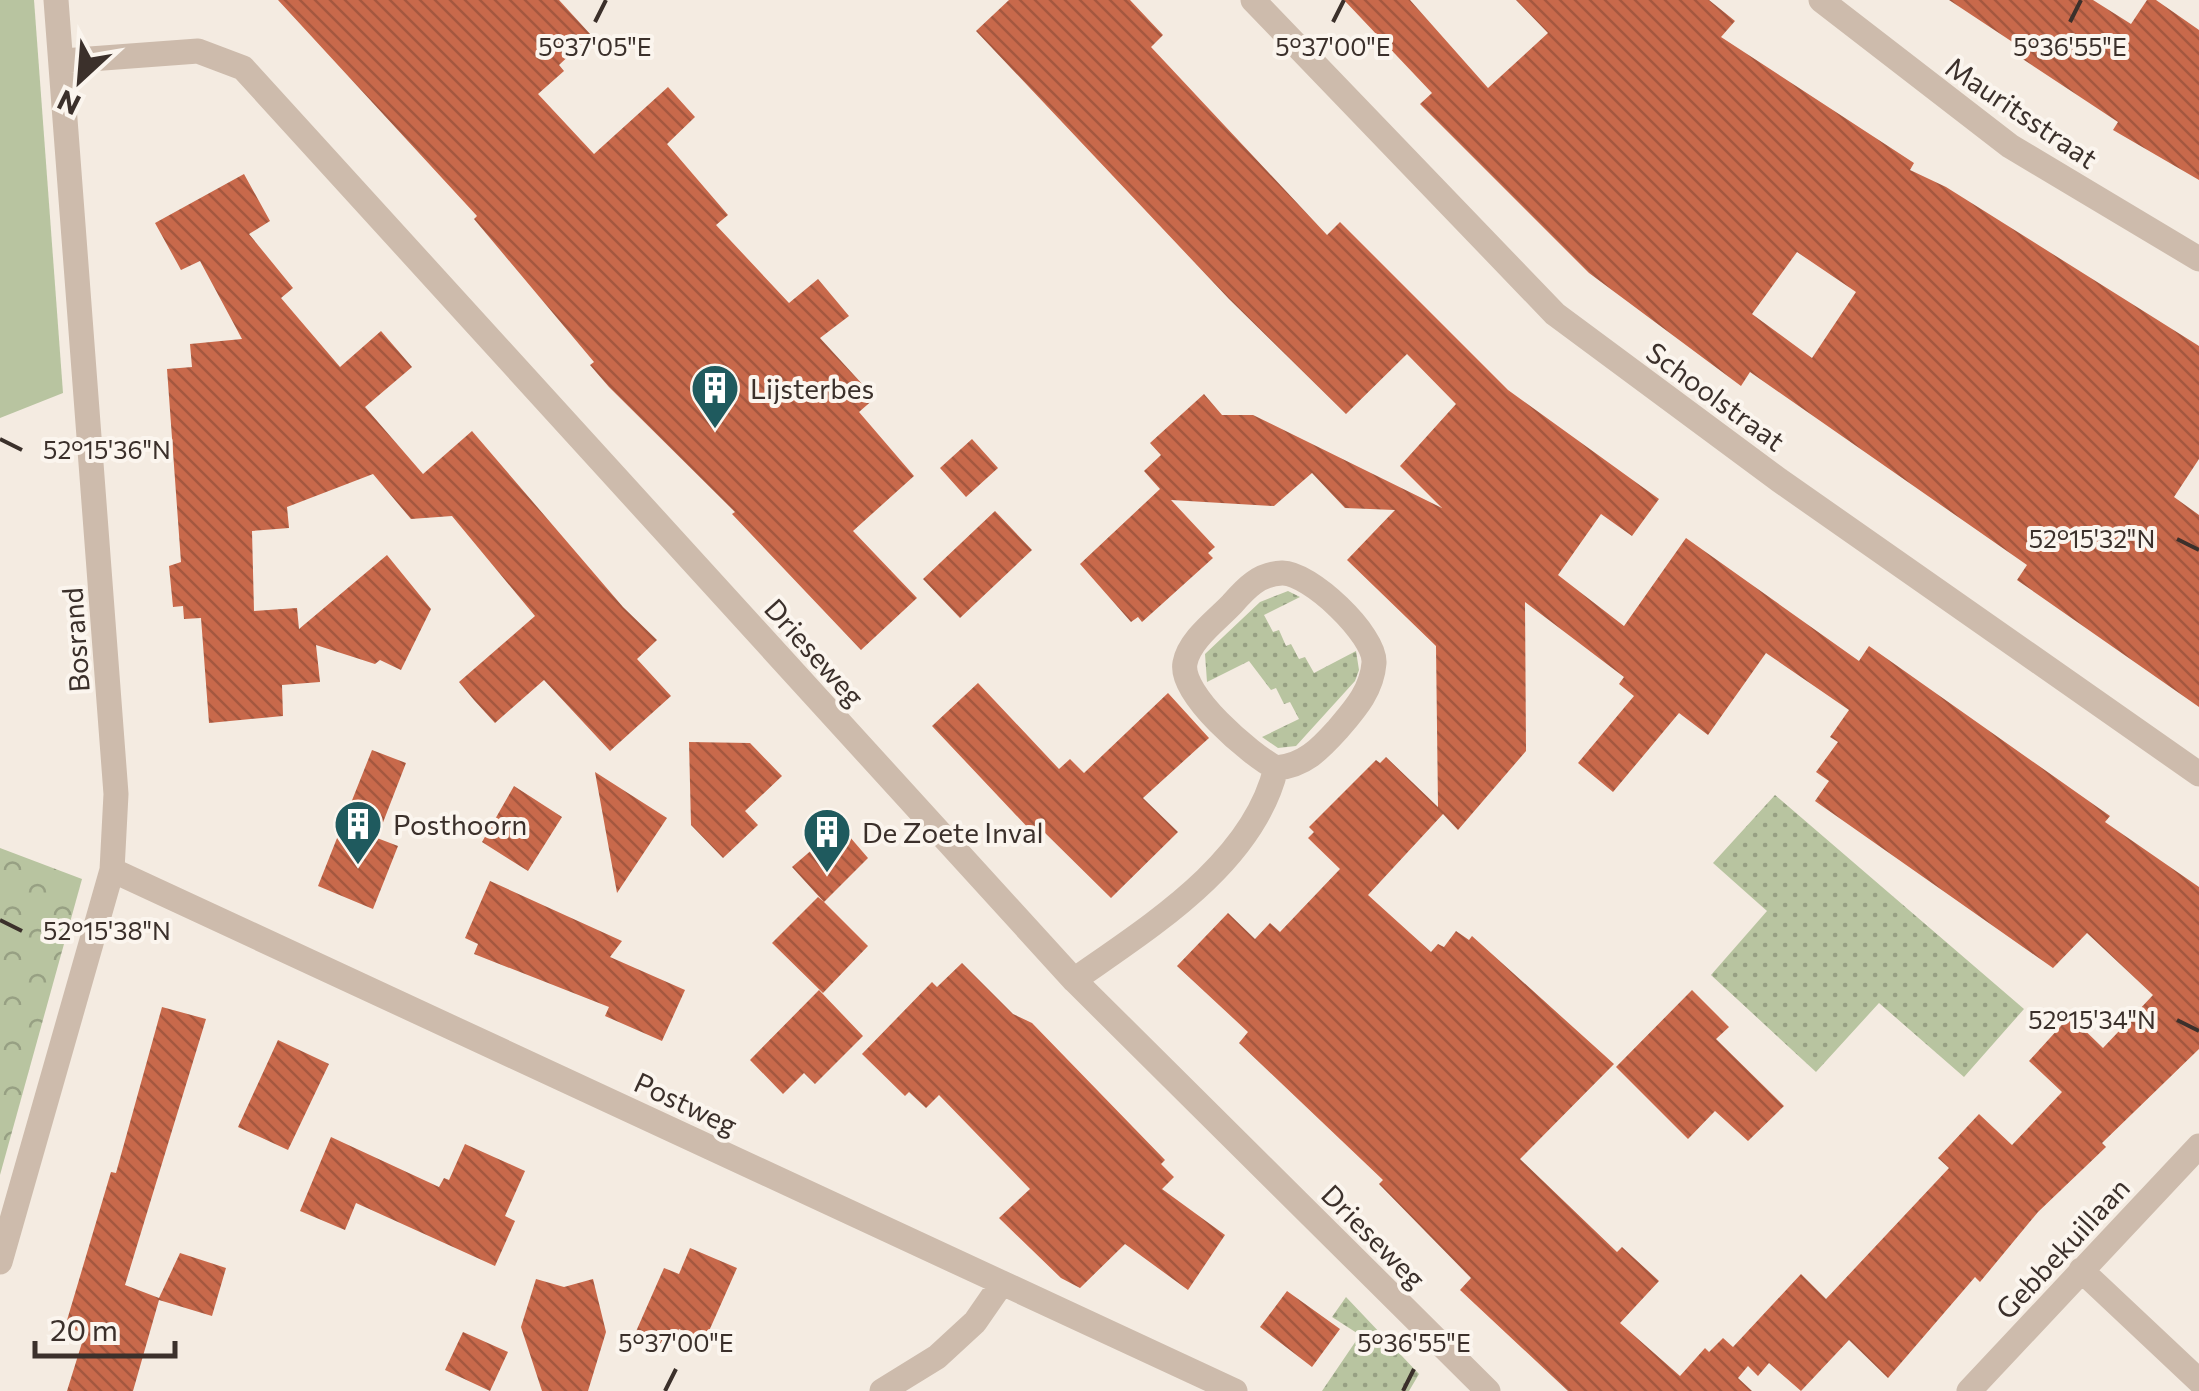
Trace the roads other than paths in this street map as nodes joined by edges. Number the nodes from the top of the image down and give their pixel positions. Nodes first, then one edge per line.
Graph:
1 (56, 0) edge
2 (1253, 0) edge
3 (1821, 0) edge
4 (62, 62) junction
5 (2199, 259) edge
6 (1276, 768) junction
7 (2199, 774) edge
8 (112, 870) junction
9 (1074, 980) junction
10 (2199, 1146) edge
11 (0, 1262) edge
12 (2081, 1270) junction
13 (1002, 1283) junction
14 (2199, 1381) edge
15 (882, 1391) edge
16 (1234, 1391) edge
17 (1488, 1391) edge
18 (1969, 1391) edge

1 - 4 street, Bosrand
2 - 7 street, Schoolstraat
3 - 5 street, Mauritsstraat
4 - 8 street, Bosrand
4 - 9 street, Drieseweg
6 - 6 street
6 - 9 street
8 - 11 street, Bosrand
8 - 13 street, Postweg
9 - 17 street, Drieseweg
10 - 12 street, Gebbekuillaan
12 - 14 street
12 - 18 street, Gebbekuillaan
13 - 15 street
13 - 16 street, Postweg

